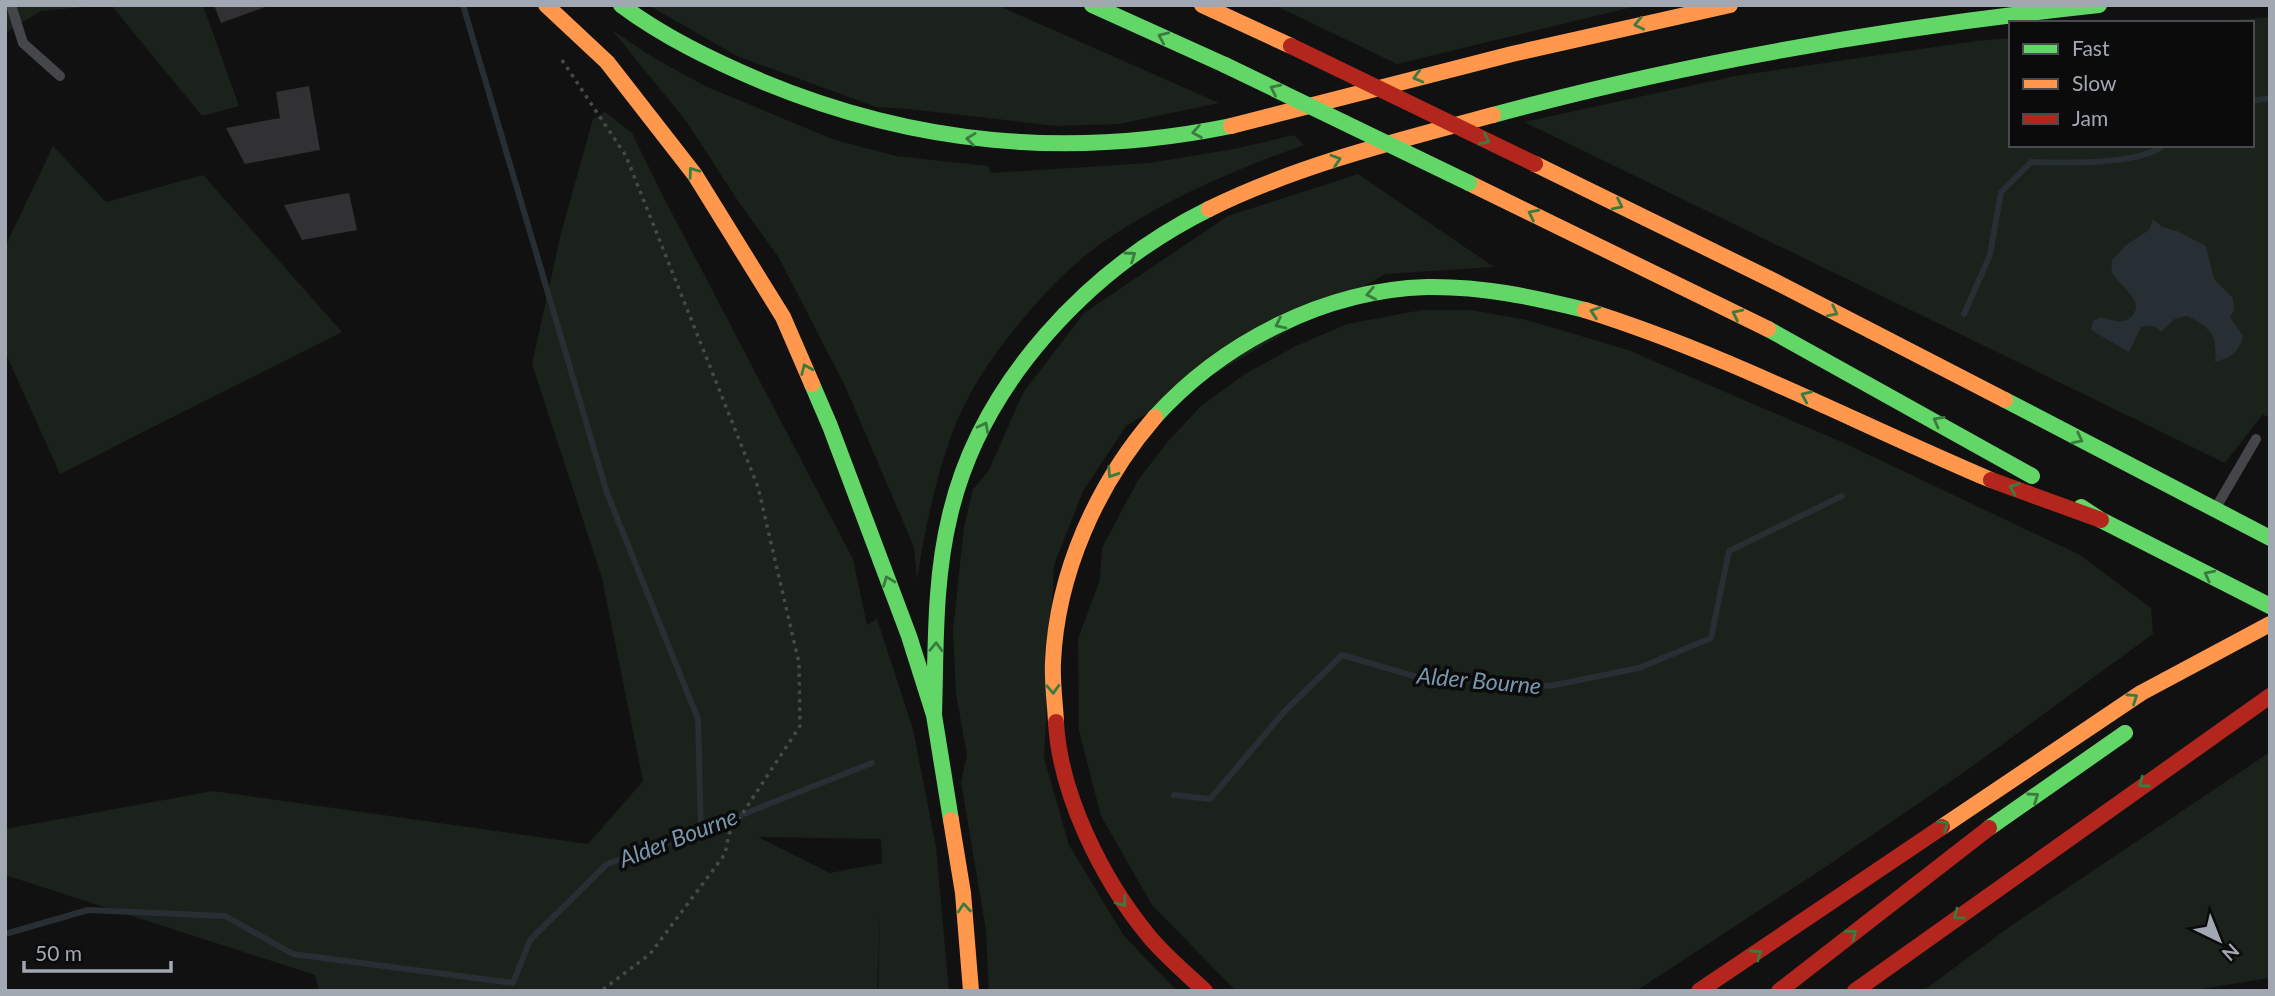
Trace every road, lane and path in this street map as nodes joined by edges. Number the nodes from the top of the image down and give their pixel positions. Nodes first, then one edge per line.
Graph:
1 (11, 5) edge
2 (546, 5) edge
3 (621, 5) edge
4 (1092, 5) edge
5 (1202, 5) edge
6 (1730, 5) edge
7 (2099, 5) edge
8 (557, 53) dead end
9 (60, 76) dead end
10 (2256, 439) dead end
11 (2215, 509) junction
12 (2101, 520) junction
13 (2270, 538) edge
14 (2270, 606) edge
15 (2270, 624) edge
16 (2270, 632) edge
17 (2208, 675) dead end
18 (2270, 696) edge
19 (934, 715) junction
20 (2143, 720) dead end
21 (601, 991) edge
22 (971, 991) edge
23 (1205, 991) edge
24 (1699, 991) edge
25 (1779, 991) edge
26 (1855, 991) edge

1 - 9 lane
19 -> 2 highway
6 -> 3 highway
12 -> 4 highway, bridge
5 -> 11 highway, bridge
19 -> 7 highway
8 - 21 path
10 - 11 lane
11 - 13 highway
14 -> 12 highway
12 -> 23 highway
24 -> 15 highway
16 - 17 highway
18 -> 26 highway
22 -> 19 highway
25 -> 20 highway

